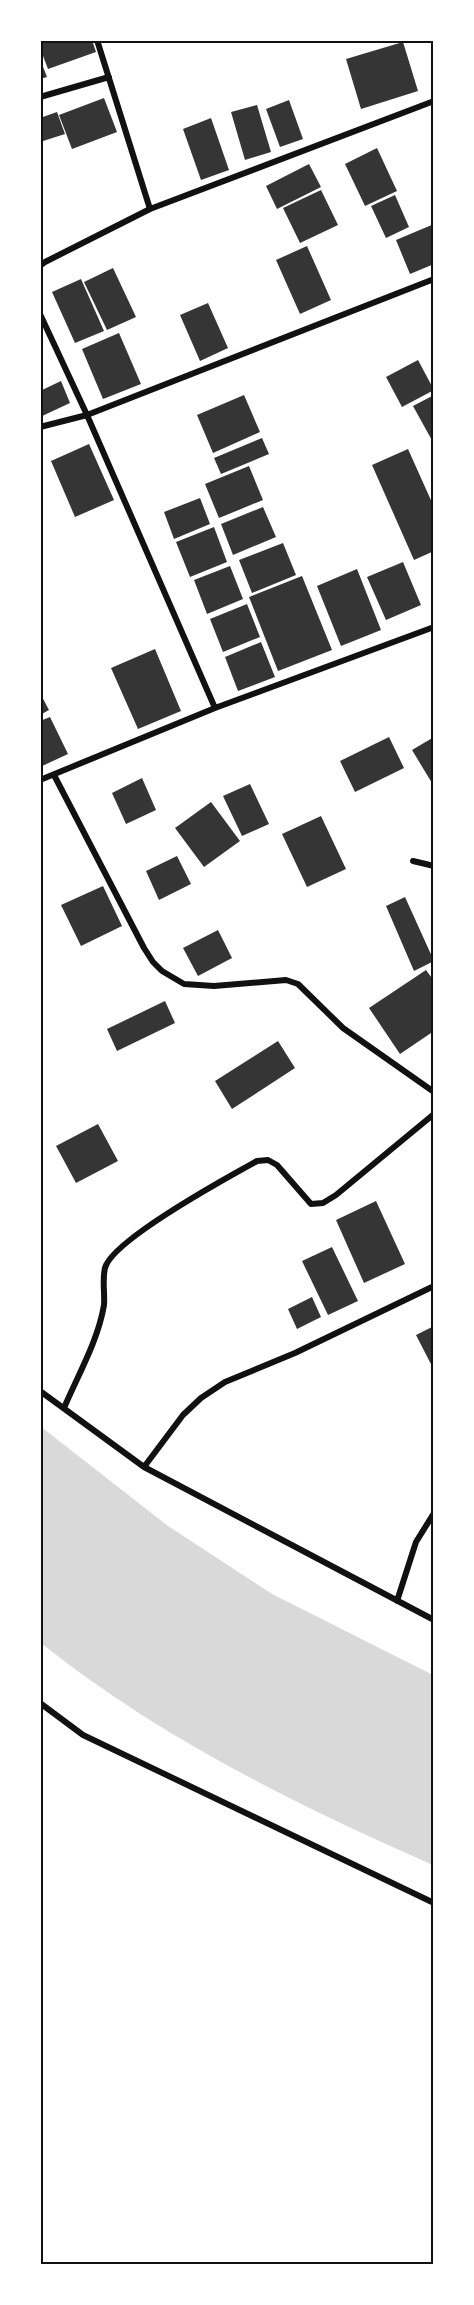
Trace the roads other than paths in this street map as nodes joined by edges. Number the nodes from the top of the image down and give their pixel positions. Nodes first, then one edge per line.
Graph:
1 (97, 40) edge
2 (109, 77) junction
3 (40, 97) edge
4 (434, 101) edge
5 (150, 209) junction
6 (40, 266) edge
7 (434, 279) edge
8 (40, 314) edge
9 (87, 415) junction
10 (40, 427) edge
11 (434, 627) edge
12 (215, 708) junction
13 (54, 775) junction
14 (40, 780) edge
15 (413, 861) dead end
16 (434, 866) edge
17 (434, 1092) edge
18 (434, 1114) edge
19 (434, 1286) edge
20 (40, 1391) edge
21 (64, 1408) junction
22 (144, 1467) junction
23 (434, 1513) edge
24 (397, 1601) junction
25 (434, 1620) edge
26 (40, 1703) edge
27 (434, 1903) edge

1 - 2 street
2 - 3 street
2 - 5 street
4 - 5 street
5 - 6 street
7 - 9 street
8 - 9 street
9 - 10 street
9 - 12 street
11 - 12 street
12 - 13 street
13 - 14 street
13 - 17 street
15 - 16 street
18 - 21 street
19 - 22 street
20 - 21 street
21 - 22 street
22 - 24 street
23 - 24 street
24 - 25 street
26 - 27 street

